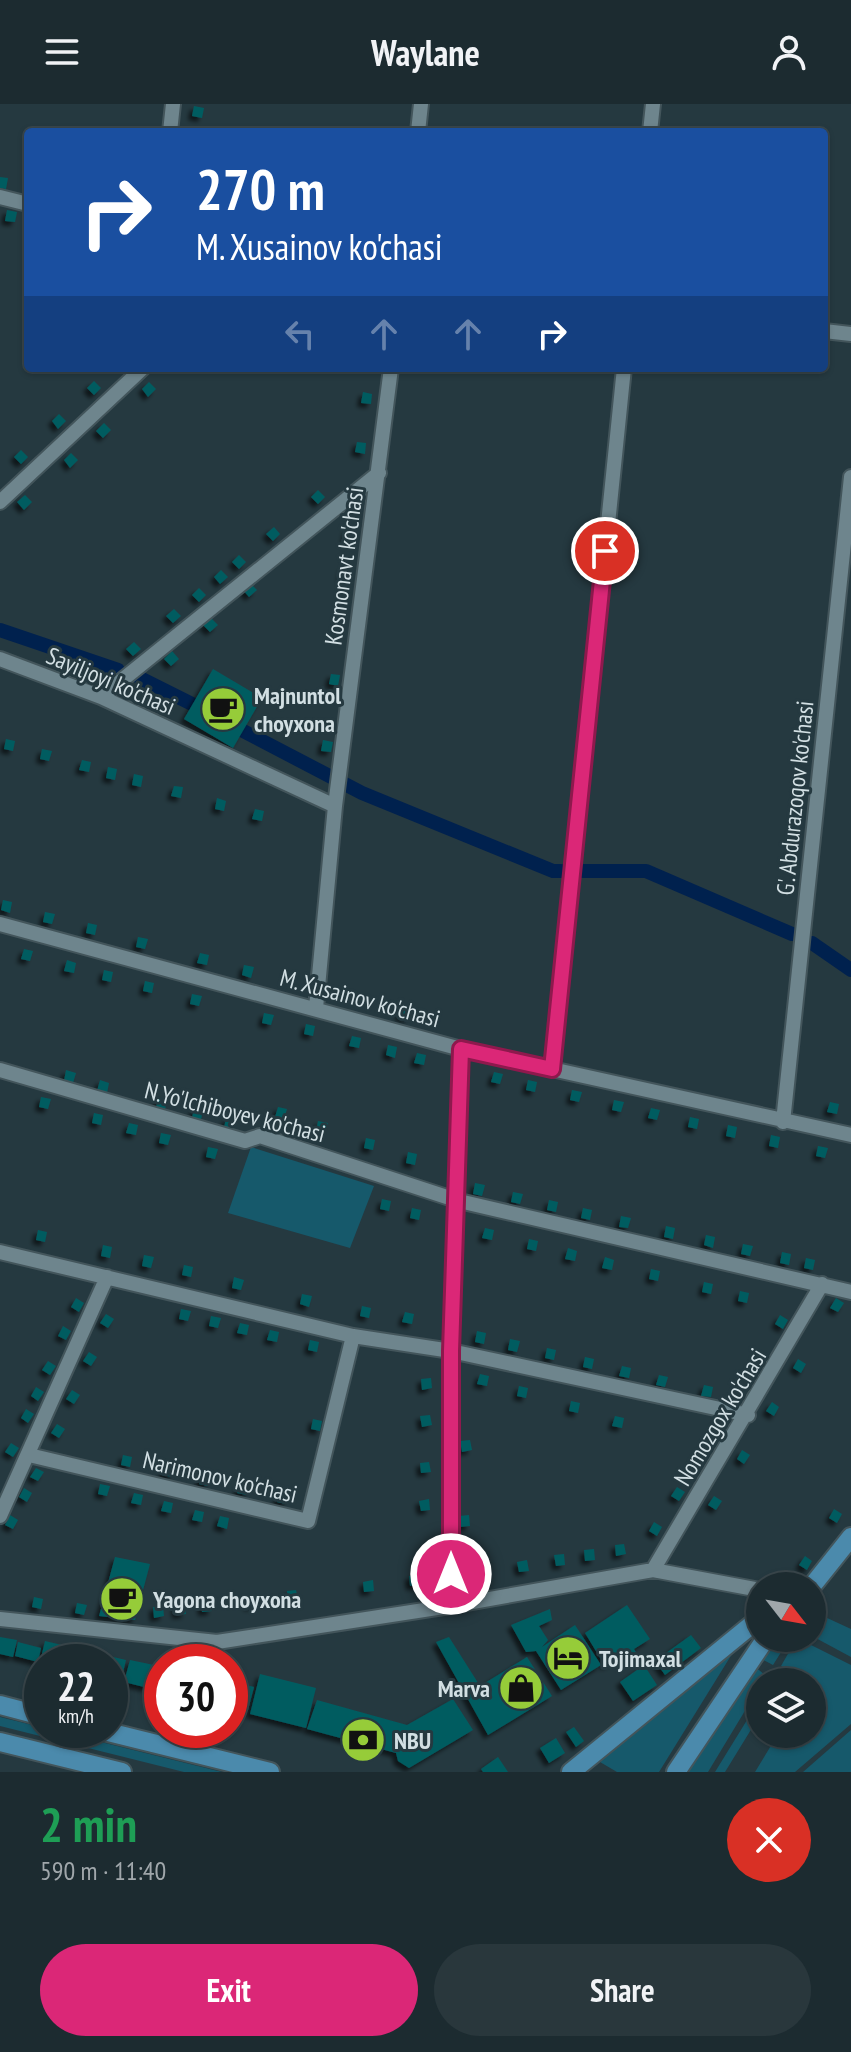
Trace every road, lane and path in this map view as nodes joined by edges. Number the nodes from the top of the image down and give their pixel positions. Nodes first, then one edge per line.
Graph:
1 (173, 104) edge
2 (421, 104) edge
3 (653, 104) edge
4 (170, 128) edge
5 (418, 128) edge
6 (650, 128) edge
7 (0, 197) edge
8 (24, 203) edge
9 (828, 331) edge
10 (851, 334) edge
11 (139, 372) edge
12 (391, 372) edge
13 (624, 372) edge
14 (379, 473) junction
15 (851, 477) edge
16 (0, 502) edge
17 (0, 659) edge
18 (101, 697) junction
19 (335, 806) junction
20 (0, 924) edge
21 (316, 1008) junction
22 (461, 1049) junction
23 (552, 1069) junction
24 (0, 1070) edge
25 (783, 1122) junction
26 (851, 1135) edge
27 (459, 1201) junction
28 (0, 1252) edge
29 (107, 1277) junction
30 (822, 1284) junction
31 (851, 1292) edge
32 (353, 1336) junction
33 (451, 1351) junction
34 (748, 1415) junction
35 (29, 1455) junction
36 (0, 1516) edge
37 (851, 1537) edge
38 (653, 1570) junction
39 (823, 1572) edge
40 (746, 1587) edge
41 (450, 1606) junction
42 (0, 1619) edge
43 (746, 1629) edge
44 (757, 1652) edge
45 (0, 1705) edge
46 (24, 1711) edge
47 (128, 1737) edge
48 (0, 1742) edge
49 (122, 1772) edge
50 (270, 1772) edge
51 (571, 1772) edge
52 (676, 1772) edge

1 - 4 street
2 - 5 street
3 - 6 street
7 - 8 street
9 - 10 street
11 - 16 street
12 - 14 street, Kosmonavt ko'chasi
13 - 23 street
14 - 18 street
14 - 19 street, Kosmonavt ko'chasi
15 - 25 street, G'. Abdurazoqov ko'chasi
17 - 18 street, Sayiljoyi ko'chasi
18 - 19 street, Sayiljoyi ko'chasi
19 - 21 street, Kosmonavt ko'chasi
20 - 21 street, M. Xusainov ko'chasi
21 - 22 street, M. Xusainov ko'chasi
22 - 23 street, M. Xusainov ko'chasi
22 - 27 street
23 - 25 street, M. Xusainov ko'chasi
24 - 27 street, N.Yo'lchiboyev ko'chasi
25 - 26 street, M. Xusainov ko'chasi
27 - 30 street
27 - 33 street
28 - 29 street
29 - 32 street
29 - 35 street
30 - 31 street
30 - 34 street, Nomozgox ko'chasi
32 - 33 street
32 - 35 street, Narimonov ko'chasi
33 - 34 street
33 - 41 street
34 - 38 street, Nomozgox ko'chasi
35 - 36 street
37 - 39 main road
38 - 40 street
38 - 41 street
41 - 42 street
43 - 51 main road
44 - 52 main road
45 - 46 main road
47 - 50 main road
48 - 49 main road

